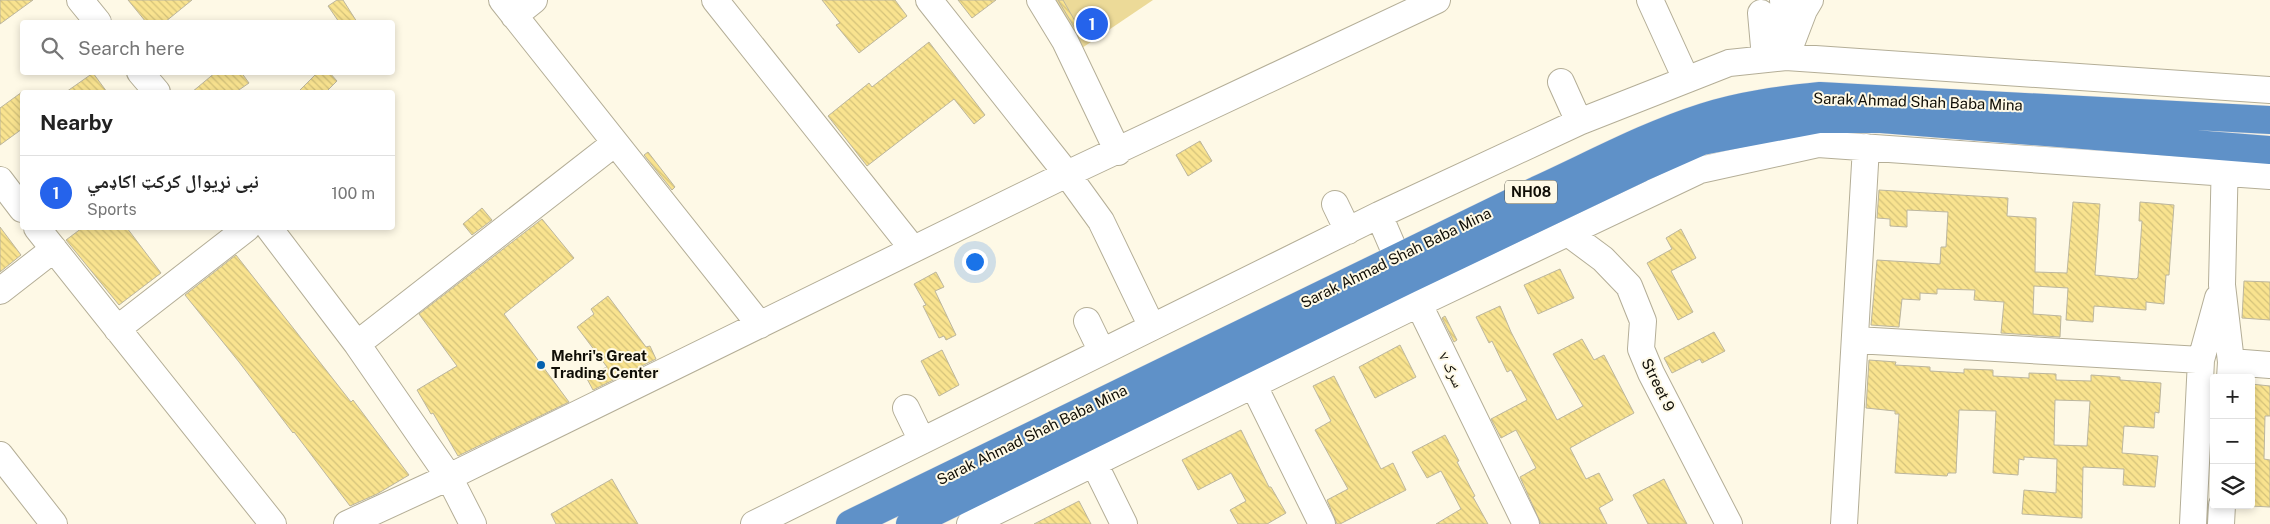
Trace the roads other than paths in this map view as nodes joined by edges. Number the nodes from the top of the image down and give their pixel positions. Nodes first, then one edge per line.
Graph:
1 (80, 0) edge
2 (929, 0) edge
3 (1040, 0) edge
4 (1436, 0) edge
5 (1650, 0) edge
6 (1783, 0) edge
7 (1810, 0) edge
8 (725, 3) edge
9 (516, 5) edge
10 (1761, 13) dead end
11 (96, 20) edge
12 (1775, 58) junction
13 (143, 75) edge
14 (1686, 78) junction
15 (1561, 82) dead end
16 (2228, 88) junction
17 (155, 90) edge
18 (2270, 90) edge
19 (2227, 118) junction
20 (2270, 120) edge
21 (1579, 122) junction
22 (614, 143) junction
23 (1866, 147) junction
24 (2270, 150) edge
25 (1118, 152) junction
26 (2225, 160) junction
27 (1067, 174) junction
28 (2270, 176) edge
29 (0, 180) edge
30 (1335, 204) dead end
31 (20, 206) edge
32 (1379, 215) junction
33 (39, 230) edge
34 (244, 230) edge
35 (271, 230) edge
36 (1348, 231) junction
37 (1568, 233) junction
38 (54, 249) junction
39 (913, 249) junction
40 (1402, 268) junction
41 (2222, 285) junction
42 (0, 291) edge
43 (1418, 304) junction
44 (1087, 321) dead end
45 (760, 326) junction
46 (1152, 327) junction
47 (117, 329) junction
48 (1856, 340) junction
49 (357, 344) junction
50 (1102, 352) junction
51 (2201, 360) junction
52 (2270, 365) edge
53 (2231, 370) edge
54 (1254, 386) junction
55 (906, 408) dead end
56 (922, 441) junction
57 (0, 455) edge
58 (1094, 464) junction
59 (449, 477) junction
60 (2222, 509) edge
61 (54, 524) edge
62 (272, 524) edge
63 (347, 524) edge
64 (473, 524) edge
65 (754, 524) edge
66 (850, 524) edge
67 (910, 524) edge
68 (970, 524) edge
69 (1124, 524) edge
70 (1322, 524) edge
71 (1526, 524) edge
72 (1729, 524) edge
73 (1849, 524) edge
74 (2192, 524) edge
75 (2221, 524) edge

1 - 11 street
2 - 27 street
3 - 25 street
4 - 25 street
5 - 14 street
6 - 12 street
7 - 12 street
8 - 39 street
9 - 22 street
10 - 12 street
12 - 14 street
12 - 16 street
13 - 17 street
14 - 21 street
15 - 21 street
16 - 18 street
16 - 19 street
19 - 20 highway, Sarak Ahmad Shah Baba Mina / NH08
19 - 26 street
19 - 40 highway, Sarak Ahmad Shah Baba Mina / NH08
21 - 32 street
22 - 45 street
22 - 49 street
23 - 26 street
23 - 37 street
23 - 48 street
24 - 26 highway, NH08
25 - 27 street
26 - 28 street
26 - 40 highway, NH08
26 - 41 street
27 - 39 street
27 - 46 street
29 - 31 street
30 - 36 street
32 - 36 street
32 - 40 street, سرک ۷
33 - 38 street
34 - 47 street
35 - 49 street
36 - 46 street
37 - 43 street
37 - 72 street, Street 9
38 - 42 street
38 - 47 street
39 - 45 street
40 - 43 street, سرک ۷
40 - 66 highway, Sarak Ahmad Shah Baba Mina / NH08
40 - 67 highway, NH08
41 - 51 street
41 - 53 street
43 - 54 street
43 - 71 street, سرک ۷
44 - 50 street
45 - 59 street
46 - 50 street
47 - 62 street
48 - 51 street
48 - 73 street
49 - 59 street
50 - 56 street
51 - 74 street
52 - 53 street
54 - 58 street
54 - 70 street
55 - 56 street
56 - 65 street
57 - 61 street
58 - 68 street
58 - 69 street
59 - 63 street
59 - 64 street
60 - 75 street

